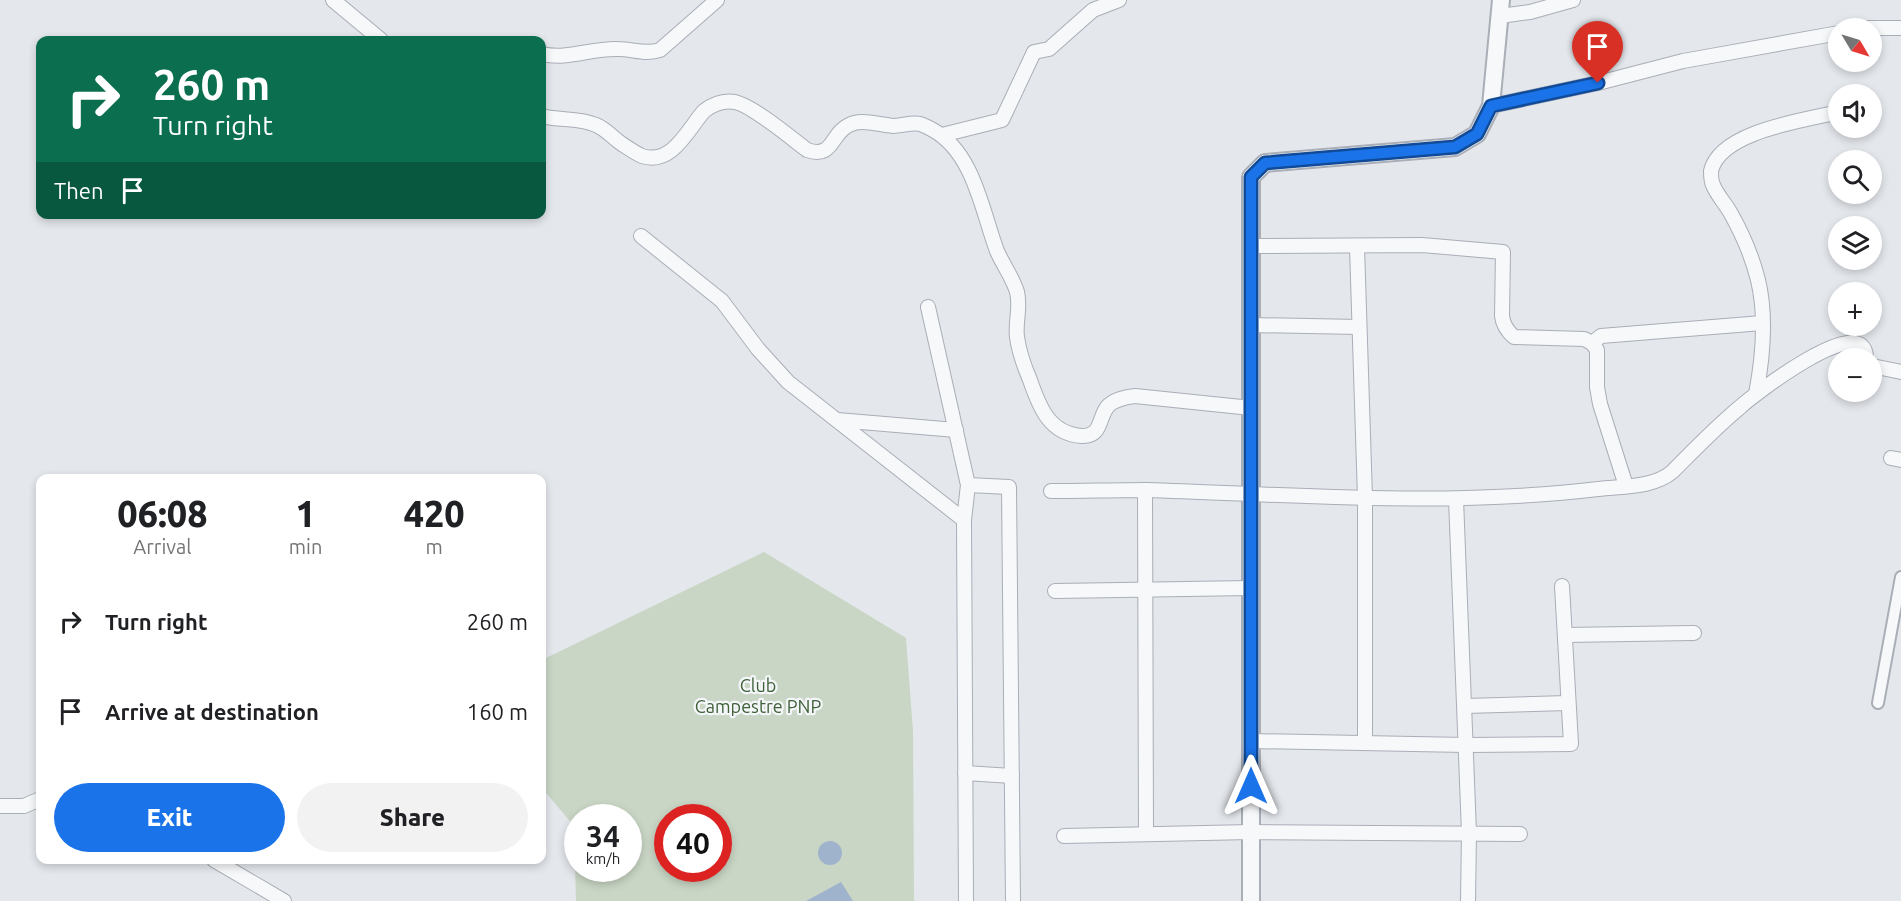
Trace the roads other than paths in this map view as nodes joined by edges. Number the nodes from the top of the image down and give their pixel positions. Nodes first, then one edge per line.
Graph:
1 (333, 0) edge
2 (717, 0) edge
3 (1119, 0) edge
4 (1573, 0) edge
5 (1501, 8) edge
6 (1882, 28) edge
7 (1901, 28) edge
8 (1828, 35) edge
9 (376, 36) edge
10 (546, 54) edge
11 (1491, 106) junction
12 (1828, 114) edge
13 (546, 117) edge
14 (942, 135) junction
15 (641, 237) dead end
16 (1251, 246) junction
17 (1357, 247) junction
18 (928, 307) dead end
19 (1762, 323) junction
20 (1251, 325) junction
21 (1359, 327) junction
22 (1592, 343) junction
23 (1834, 348) edge
24 (1864, 348) edge
25 (1828, 350) edge
26 (1882, 368) edge
27 (1901, 372) edge
28 (1756, 394) junction
29 (1251, 408) junction
30 (837, 420) junction
31 (956, 430) junction
32 (968, 485) junction
33 (1626, 486) junction
34 (1146, 490) junction
35 (1051, 491) dead end
36 (1251, 495) junction
37 (1365, 498) junction
38 (1456, 499) junction
39 (964, 520) junction
40 (1901, 577) edge
41 (1562, 586) dead end
42 (1251, 588) junction
43 (1146, 590) junction
44 (1055, 591) dead end
45 (1694, 633) dead end
46 (1565, 634) junction
47 (1568, 703) junction
48 (1878, 703) dead end
49 (1465, 706) junction
50 (1251, 741) junction
51 (1365, 743) junction
52 (1466, 745) junction
53 (965, 774) junction
54 (1012, 776) junction
55 (36, 801) edge
56 (0, 806) edge
57 (1251, 831) junction
58 (1146, 833) junction
59 (1469, 833) junction
60 (1520, 834) dead end
61 (1064, 836) dead end
62 (221, 864) edge
63 (284, 901) edge
64 (966, 901) edge
65 (1012, 901) edge
66 (1251, 901) edge
67 (1468, 901) edge

1 - 9 street
2 - 10 street
3 - 14 street
4 - 5 street
5 - 11 street
6 - 7 street
8 - 11 street
11 - 16 street
12 - 19 street
13 - 14 street
14 - 29 street
15 - 30 street
16 - 17 street
16 - 20 street
17 - 21 street
17 - 22 street
18 - 31 street
19 - 22 street
19 - 28 street
20 - 21 street
20 - 29 street
21 - 37 street
22 - 33 street
23 - 24 street
25 - 28 street
26 - 27 street
28 - 33 street
29 - 36 street
30 - 31 street
30 - 39 street
31 - 32 street
32 - 39 street
32 - 54 street
33 - 38 street
34 - 35 street
34 - 36 street
34 - 43 street
36 - 37 street
36 - 42 street
37 - 38 street
37 - 51 street
38 - 49 street
39 - 53 street
40 - 48 street
41 - 46 street
42 - 43 street
42 - 50 street
43 - 44 street
43 - 58 street
45 - 46 street
46 - 47 street
47 - 49 street
47 - 52 street
49 - 52 street
50 - 51 street
50 - 57 street
51 - 52 street
52 - 59 street
53 - 54 street
53 - 64 street
54 - 65 street
55 - 56 street
57 - 58 street
57 - 59 street
57 - 66 street
58 - 61 street
59 - 60 street
59 - 67 street
62 - 63 street

